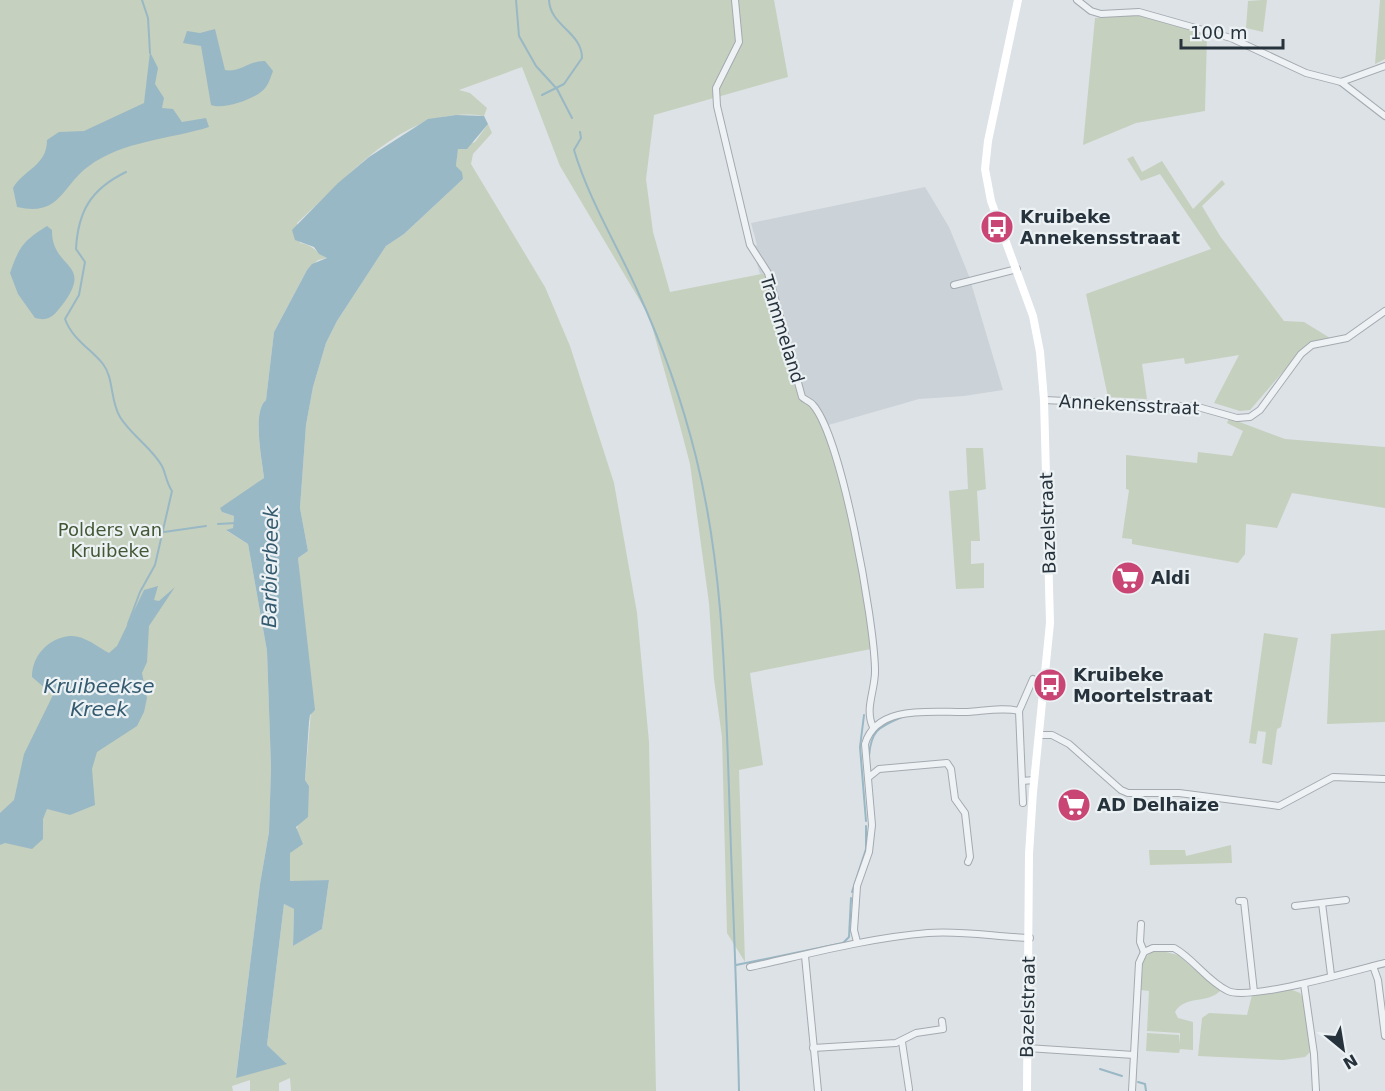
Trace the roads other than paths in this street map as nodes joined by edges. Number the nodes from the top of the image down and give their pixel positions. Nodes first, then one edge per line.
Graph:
1 (735, 0) edge
2 (1018, 0) edge
3 (1077, 0) edge
4 (1385, 66) edge
5 (1341, 82) junction
6 (1385, 116) edge
7 (1018, 268) junction
8 (954, 285) dead end
9 (1385, 311) edge
10 (1044, 400) junction
11 (1033, 679) dead end
12 (1019, 711) junction
13 (873, 727) junction
14 (1039, 735) junction
15 (869, 777) junction
16 (1385, 779) edge
17 (1034, 780) junction
18 (1022, 781) junction
19 (1023, 803) dead end
20 (968, 862) dead end
21 (1242, 899) dead end
22 (1346, 900) dead end
23 (1322, 903) junction
24 (1295, 906) dead end
25 (1141, 924) dead end
26 (1030, 938) junction
27 (858, 942) junction
28 (1144, 952) junction
29 (805, 956) junction
30 (1385, 963) edge
31 (750, 966) dead end
32 (1373, 966) junction
33 (1331, 975) junction
34 (1304, 984) junction
35 (1254, 992) junction
36 (942, 1021) dead end
37 (1385, 1036) edge
38 (902, 1042) junction
39 (813, 1048) junction
40 (1027, 1048) junction
41 (1134, 1055) junction
42 (909, 1089) dead end
43 (818, 1091) edge
44 (1027, 1091) edge
45 (1132, 1091) edge
46 (1316, 1091) edge

1 - 13 street, Trammeland
2 - 7 main road, Bazelstraat
3 - 5 street
4 - 5 street
5 - 6 street
7 - 8 street
7 - 10 main road, Bazelstraat
9 - 10 street, Annekensstraat
10 - 14 main road, Bazelstraat
11 - 12 street
12 - 13 street
12 - 18 street
13 - 15 street, Trammeland
14 - 16 street
14 - 17 main road, Bazelstraat
15 - 20 street
15 - 27 street, Trammeland
17 - 18 street
17 - 26 main road, Bazelstraat
18 - 19 street
21 - 35 street
22 - 23 street
23 - 24 street
23 - 33 street
25 - 28 street
26 - 27 street
26 - 40 main road, Bazelstraat
27 - 29 street
28 - 35 street
28 - 41 street
29 - 31 street
29 - 39 street
30 - 32 street
32 - 33 street
32 - 37 street
33 - 34 street
34 - 35 street
34 - 46 street
36 - 38 street
38 - 39 street
38 - 42 street
39 - 43 street
40 - 41 street
40 - 44 main road, Bazelstraat
41 - 45 street

